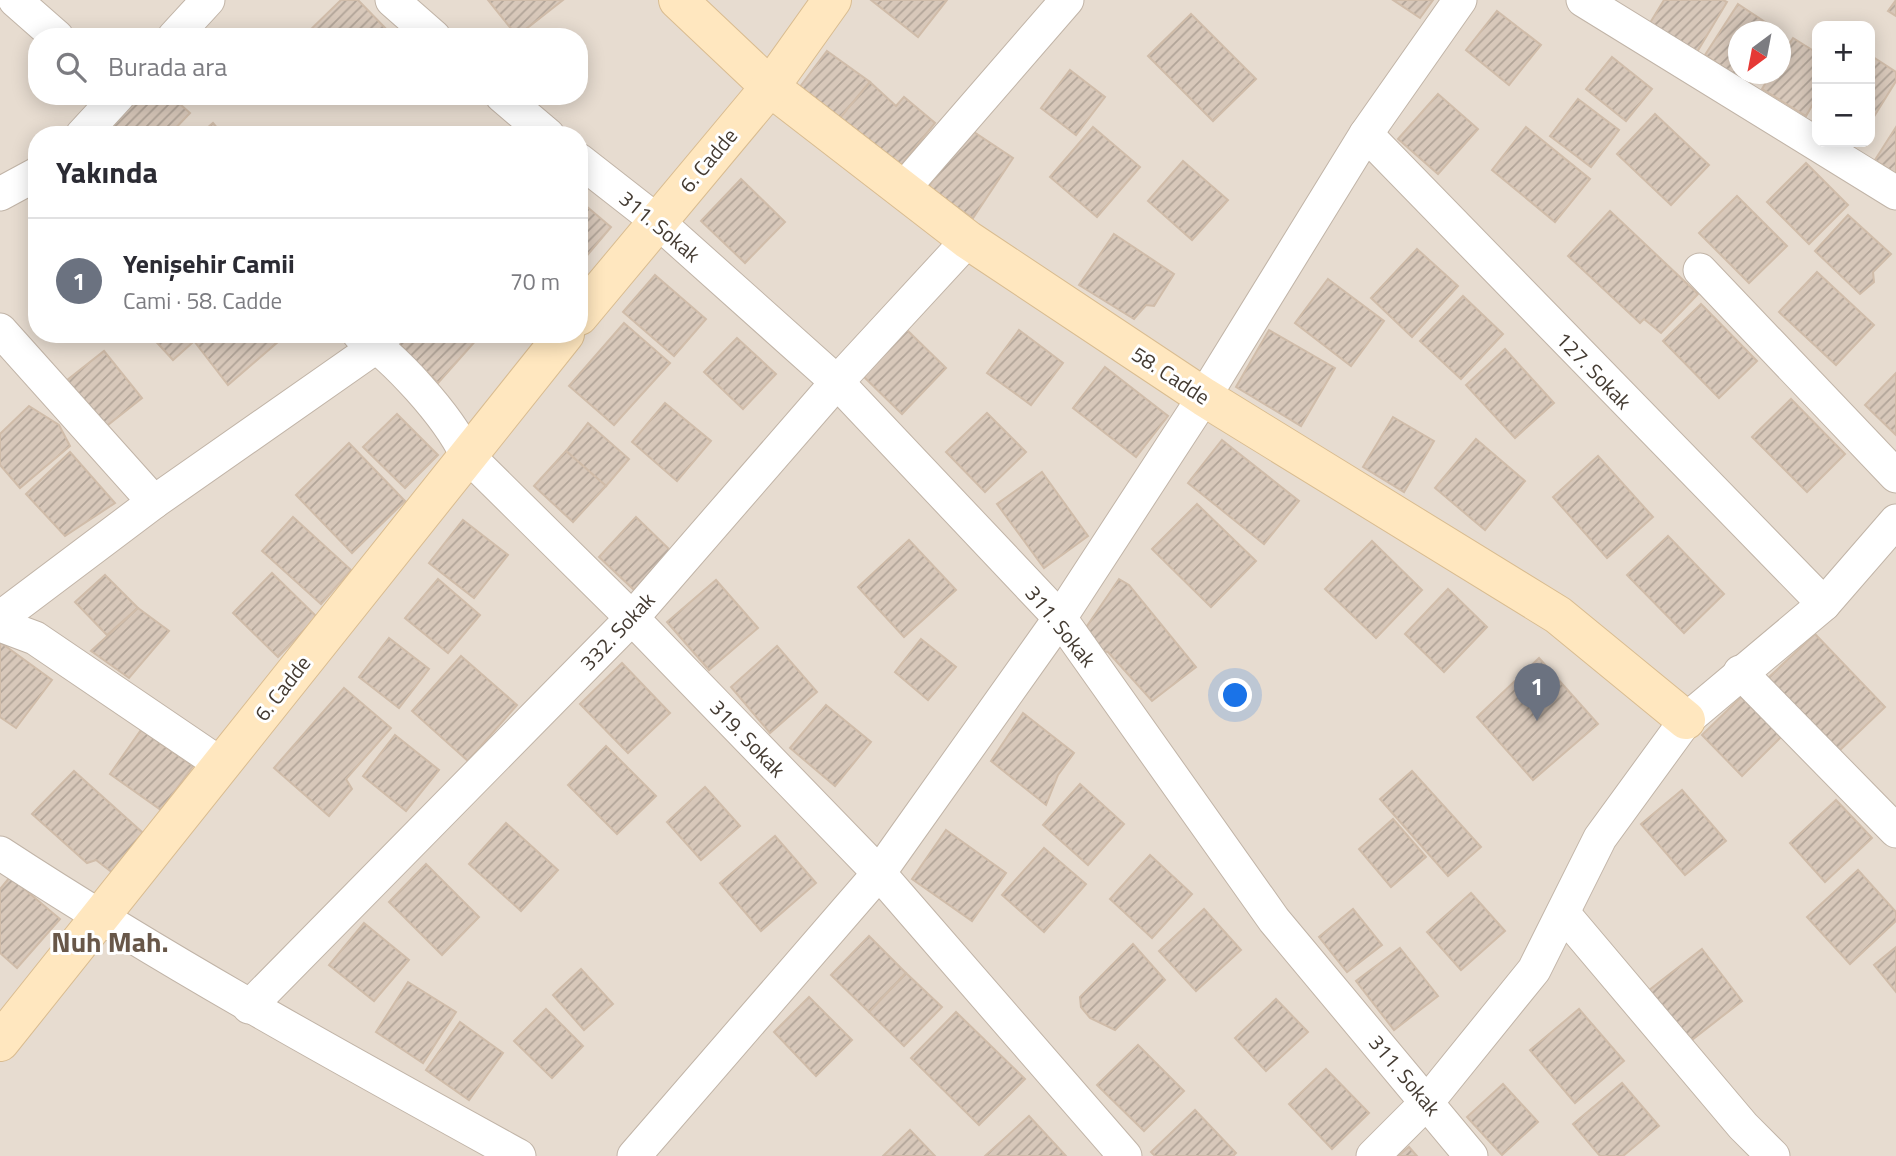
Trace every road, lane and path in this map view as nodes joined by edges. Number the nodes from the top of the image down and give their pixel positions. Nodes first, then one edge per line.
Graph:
1 (15, 0) edge
2 (208, 0) edge
3 (392, 0) edge
4 (678, 0) edge
5 (832, 0) edge
6 (1067, 0) edge
7 (1460, 0) edge
8 (1583, 0) edge
9 (47, 28) edge
10 (182, 28) edge
11 (424, 28) edge
12 (770, 87) junction
13 (110, 105) edge
14 (510, 115) edge
15 (91, 126) edge
16 (531, 126) edge
17 (1366, 134) junction
18 (588, 167) edge
19 (28, 179) edge
20 (904, 189) junction
21 (1896, 193) edge
22 (0, 194) edge
23 (657, 221) junction
24 (968, 240) junction
25 (1700, 270) dead end
26 (588, 305) edge
27 (0, 330) edge
28 (367, 343) edge
29 (378, 343) edge
30 (558, 343) edge
31 (837, 382) junction
32 (1204, 397) junction
33 (466, 454) junction
34 (1896, 476) edge
35 (154, 502) junction
36 (1896, 521) edge
37 (1824, 604) junction
38 (0, 618) edge
39 (632, 618) junction
40 (1060, 618) junction
41 (0, 625) edge
42 (1740, 672) junction
43 (1686, 720) junction
44 (222, 765) junction
45 (1896, 831) edge
46 (0, 853) edge
47 (879, 873) junction
48 (1563, 913) junction
49 (99, 918) junction
50 (249, 1007) junction
51 (0, 1042) edge
52 (1428, 1101) junction
53 (519, 1156) edge
54 (634, 1156) edge
55 (1125, 1156) edge
56 (1373, 1156) edge
57 (1471, 1156) edge
58 (1773, 1156) edge

1 - 9 street
2 - 10 street
3 - 11 street
4 - 12 street, 58. Cadde
5 - 12 street, 6. Cadde
6 - 20 street
7 - 17 street
8 - 21 street
12 - 20 street, 58. Cadde
12 - 23 street, 6. Cadde
13 - 15 street
14 - 16 street
17 - 32 street
17 - 37 street, 127. Sokak
18 - 23 street, 311. Sokak
19 - 22 street
20 - 24 street, 58. Cadde
23 - 26 street, 6. Cadde
23 - 31 street, 311. Sokak
24 - 31 street, 332. Sokak
24 - 32 street, 58. Cadde
25 - 34 street
27 - 35 street
28 - 35 street
29 - 33 street, 319. Sokak
30 - 33 street, 6. Cadde
31 - 39 street, 332. Sokak
31 - 40 street, 311. Sokak
32 - 40 street
32 - 43 street, 58. Cadde
33 - 39 street, 319. Sokak
33 - 44 street, 6. Cadde
35 - 38 street
36 - 37 street
37 - 42 street
39 - 47 street, 319. Sokak
39 - 50 street, 332. Sokak
40 - 47 street
40 - 52 street, 311. Sokak
41 - 44 street
42 - 43 street
42 - 45 street
43 - 48 street
44 - 49 street, 6. Cadde
46 - 49 street
47 - 54 street
47 - 55 street, 319. Sokak
48 - 52 street
48 - 58 street
49 - 50 street
49 - 51 street, 6. Cadde
50 - 53 street
52 - 56 street
52 - 57 street, 311. Sokak

